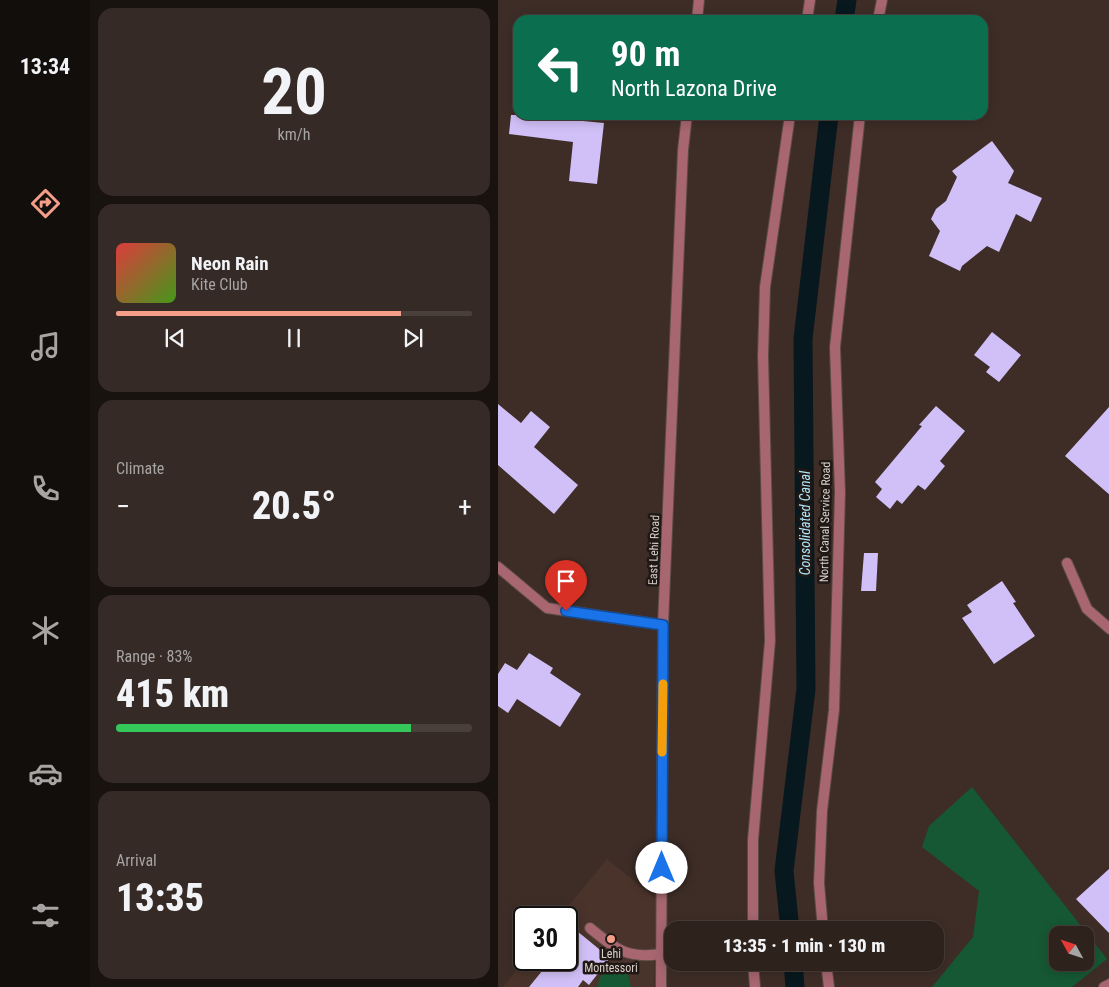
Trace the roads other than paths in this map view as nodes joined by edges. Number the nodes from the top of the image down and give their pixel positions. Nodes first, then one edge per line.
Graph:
1 (699, 0) edge
2 (810, 0) edge
3 (882, 0) edge
4 (698, 15) edge
5 (808, 15) edge
6 (879, 15) edge
7 (686, 120) edge
8 (789, 120) edge
9 (859, 120) edge
10 (1067, 564) dead end
11 (498, 567) edge
12 (663, 625) junction
13 (1110, 629) edge
14 (753, 921) edge
15 (822, 921) edge
16 (590, 928) dead end
17 (661, 954) junction
18 (754, 971) edge
19 (827, 971) edge
20 (1110, 984) edge
21 (661, 987) edge
22 (755, 987) edge
23 (829, 987) edge
24 (1104, 987) edge

1 - 4 street
2 - 5 street
3 - 6 street
7 - 12 street, East Lehi Road
8 - 14 street
9 - 15 street, North Canal Service Road
10 - 13 street
11 - 12 street
12 - 17 street, East Lehi Road
16 - 17 street
17 - 21 street, East Lehi Road
18 - 22 street
19 - 23 street
20 - 24 street

